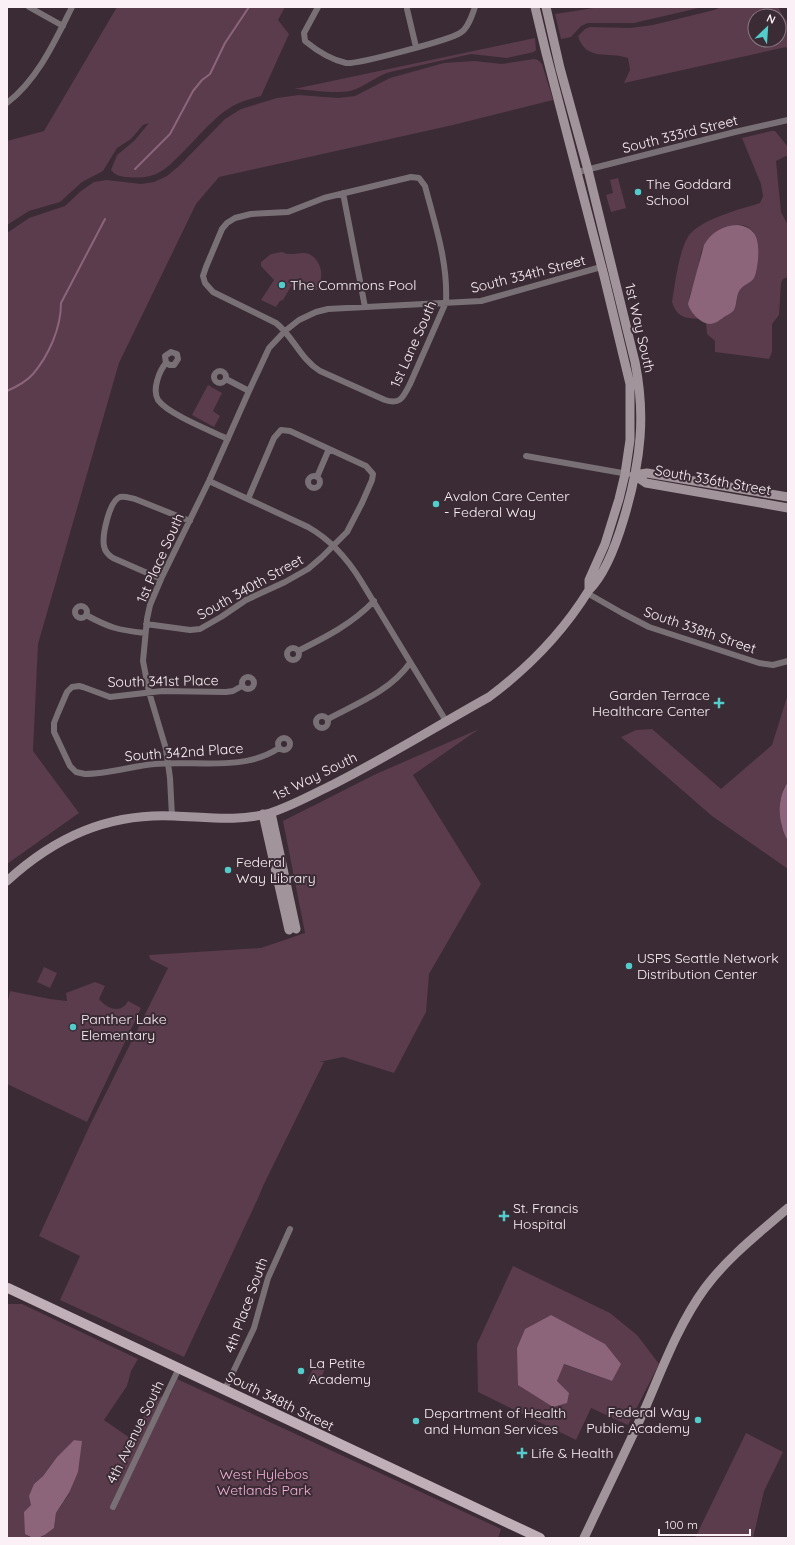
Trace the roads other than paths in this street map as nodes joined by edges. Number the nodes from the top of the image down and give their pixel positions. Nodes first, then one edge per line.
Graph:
1 (29, 7) edge
2 (72, 7) edge
3 (318, 7) edge
4 (476, 7) edge
5 (535, 7) edge
6 (546, 7) edge
7 (407, 9) dead end
8 (63, 26) junction
9 (416, 47) junction
10 (7, 103) edge
11 (788, 120) edge
12 (588, 170) junction
13 (578, 172) junction
14 (344, 193) junction
15 (601, 267) junction
16 (446, 302) junction
17 (365, 307) junction
18 (285, 331) junction
19 (166, 363) dead end
20 (226, 379) dead end
21 (249, 390) junction
22 (228, 439) junction
23 (329, 449) junction
24 (526, 456) dead end
25 (629, 474) junction
26 (317, 477) dead end
27 (209, 481) junction
28 (788, 497) edge
29 (248, 498) junction
30 (788, 508) edge
31 (190, 521) junction
32 (334, 545) junction
33 (161, 579) junction
34 (588, 592) junction
35 (374, 601) junction
36 (86, 615) dead end
37 (146, 624) junction
38 (145, 633) junction
39 (298, 651) dead end
40 (788, 661) edge
41 (410, 663) junction
42 (242, 686) dead end
43 (149, 692) junction
44 (328, 719) dead end
45 (446, 721) junction
46 (58, 742) joint
47 (279, 748) dead end
48 (168, 764) junction
49 (267, 813) junction
50 (172, 816) junction
51 (7, 881) edge
52 (292, 929) dead end
53 (788, 1208) edge
54 (290, 1229) dead end
55 (7, 1286) edge
56 (179, 1368) junction
57 (225, 1389) junction
58 (113, 1507) dead end
59 (540, 1538) edge
60 (584, 1538) edge

1 - 8 street
2 - 8 street
3 - 9 street
4 - 9 street
5 - 13 main road, 1st Way South
6 - 12 main road, 1st Way South
7 - 9 street
8 - 10 street
11 - 12 street, South 333rd Street
12 - 13 street, South 333rd Street
12 - 25 main road, 1st Way South
13 - 15 main road, 1st Way South
14 - 16 street, 1st Lane South
14 - 17 street
14 - 18 street
15 - 16 street, South 334th Street
15 - 25 main road, 1st Way South
16 - 17 street, South 334th Street
16 - 18 street, 1st Lane South
17 - 18 street, 1st Place South
18 - 21 street, 1st Place South
19 - 22 street
20 - 21 street
21 - 22 street, 1st Place South
22 - 27 street, 1st Place South
23 - 26 street
23 - 29 street
23 - 32 street, South 340th Street
24 - 25 street, South 336th Street
25 - 28 main road, South 336th Street
25 - 30 main road, South 336th Street
25 - 34 main road, 1st Way South
27 - 29 street
27 - 31 street, 1st Place South
29 - 32 street
31 - 33 street, 1st Place South
31 - 33 street
32 - 35 street
32 - 37 street, South 340th Street
33 - 37 street, 1st Place South
34 - 40 street, South 338th Street
34 - 45 main road, 1st Way South
35 - 39 street
35 - 41 street
36 - 38 street
37 - 38 street, 1st Place South
38 - 43 street, 1st Place South
41 - 44 street
41 - 45 street
42 - 43 street, South 341st Place
43 - 46 street, South 341st Place
43 - 48 street, 1st Place South
45 - 49 main road, 1st Way South
46 - 48 street, South 342nd Place
47 - 48 street, South 342nd Place
48 - 50 street, 1st Place South
49 - 50 main road, 1st Way South
49 - 52 main road
50 - 51 main road, 1st Way South
53 - 60 main road
54 - 57 street, 4th Place South
55 - 56 main road, South 348th Street
56 - 57 main road, South 348th Street
56 - 58 street, 4th Avenue South
57 - 59 main road, South 348th Street

